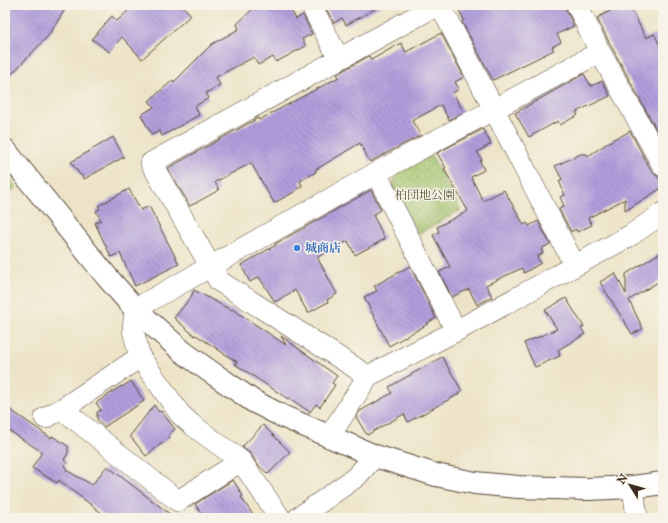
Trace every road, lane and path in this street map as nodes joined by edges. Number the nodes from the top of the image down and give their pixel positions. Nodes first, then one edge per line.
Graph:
1 (439, 5) edge
2 (577, 5) edge
3 (312, 8) dead end
4 (600, 52) junction
5 (339, 59) junction
6 (494, 109) junction
7 (5, 150) edge
8 (663, 166) edge
9 (376, 173) junction
10 (663, 213) edge
11 (210, 266) junction
12 (574, 266) junction
13 (135, 309) junction
14 (456, 331) junction
15 (140, 357) junction
16 (368, 376) junction
17 (329, 437) junction
18 (375, 456) junction
19 (241, 461) junction
20 (663, 483) edge
21 (633, 487) junction
22 (280, 518) edge
23 (298, 518) edge
24 (637, 518) edge

1 - 5 street
1 - 6 street
2 - 4 street
3 - 5 street
4 - 6 street
4 - 8 street
5 - 11 street
6 - 9 street
6 - 12 street
7 - 13 street
9 - 11 street
9 - 14 street
10 - 12 street
11 - 13 street
11 - 16 street
12 - 14 street
13 - 15 street
13 - 17 street
14 - 16 street
15 - 19 street
15 - 19 street
16 - 17 street
17 - 18 street
18 - 21 street
18 - 23 street
19 - 22 street
20 - 21 street
21 - 24 street

